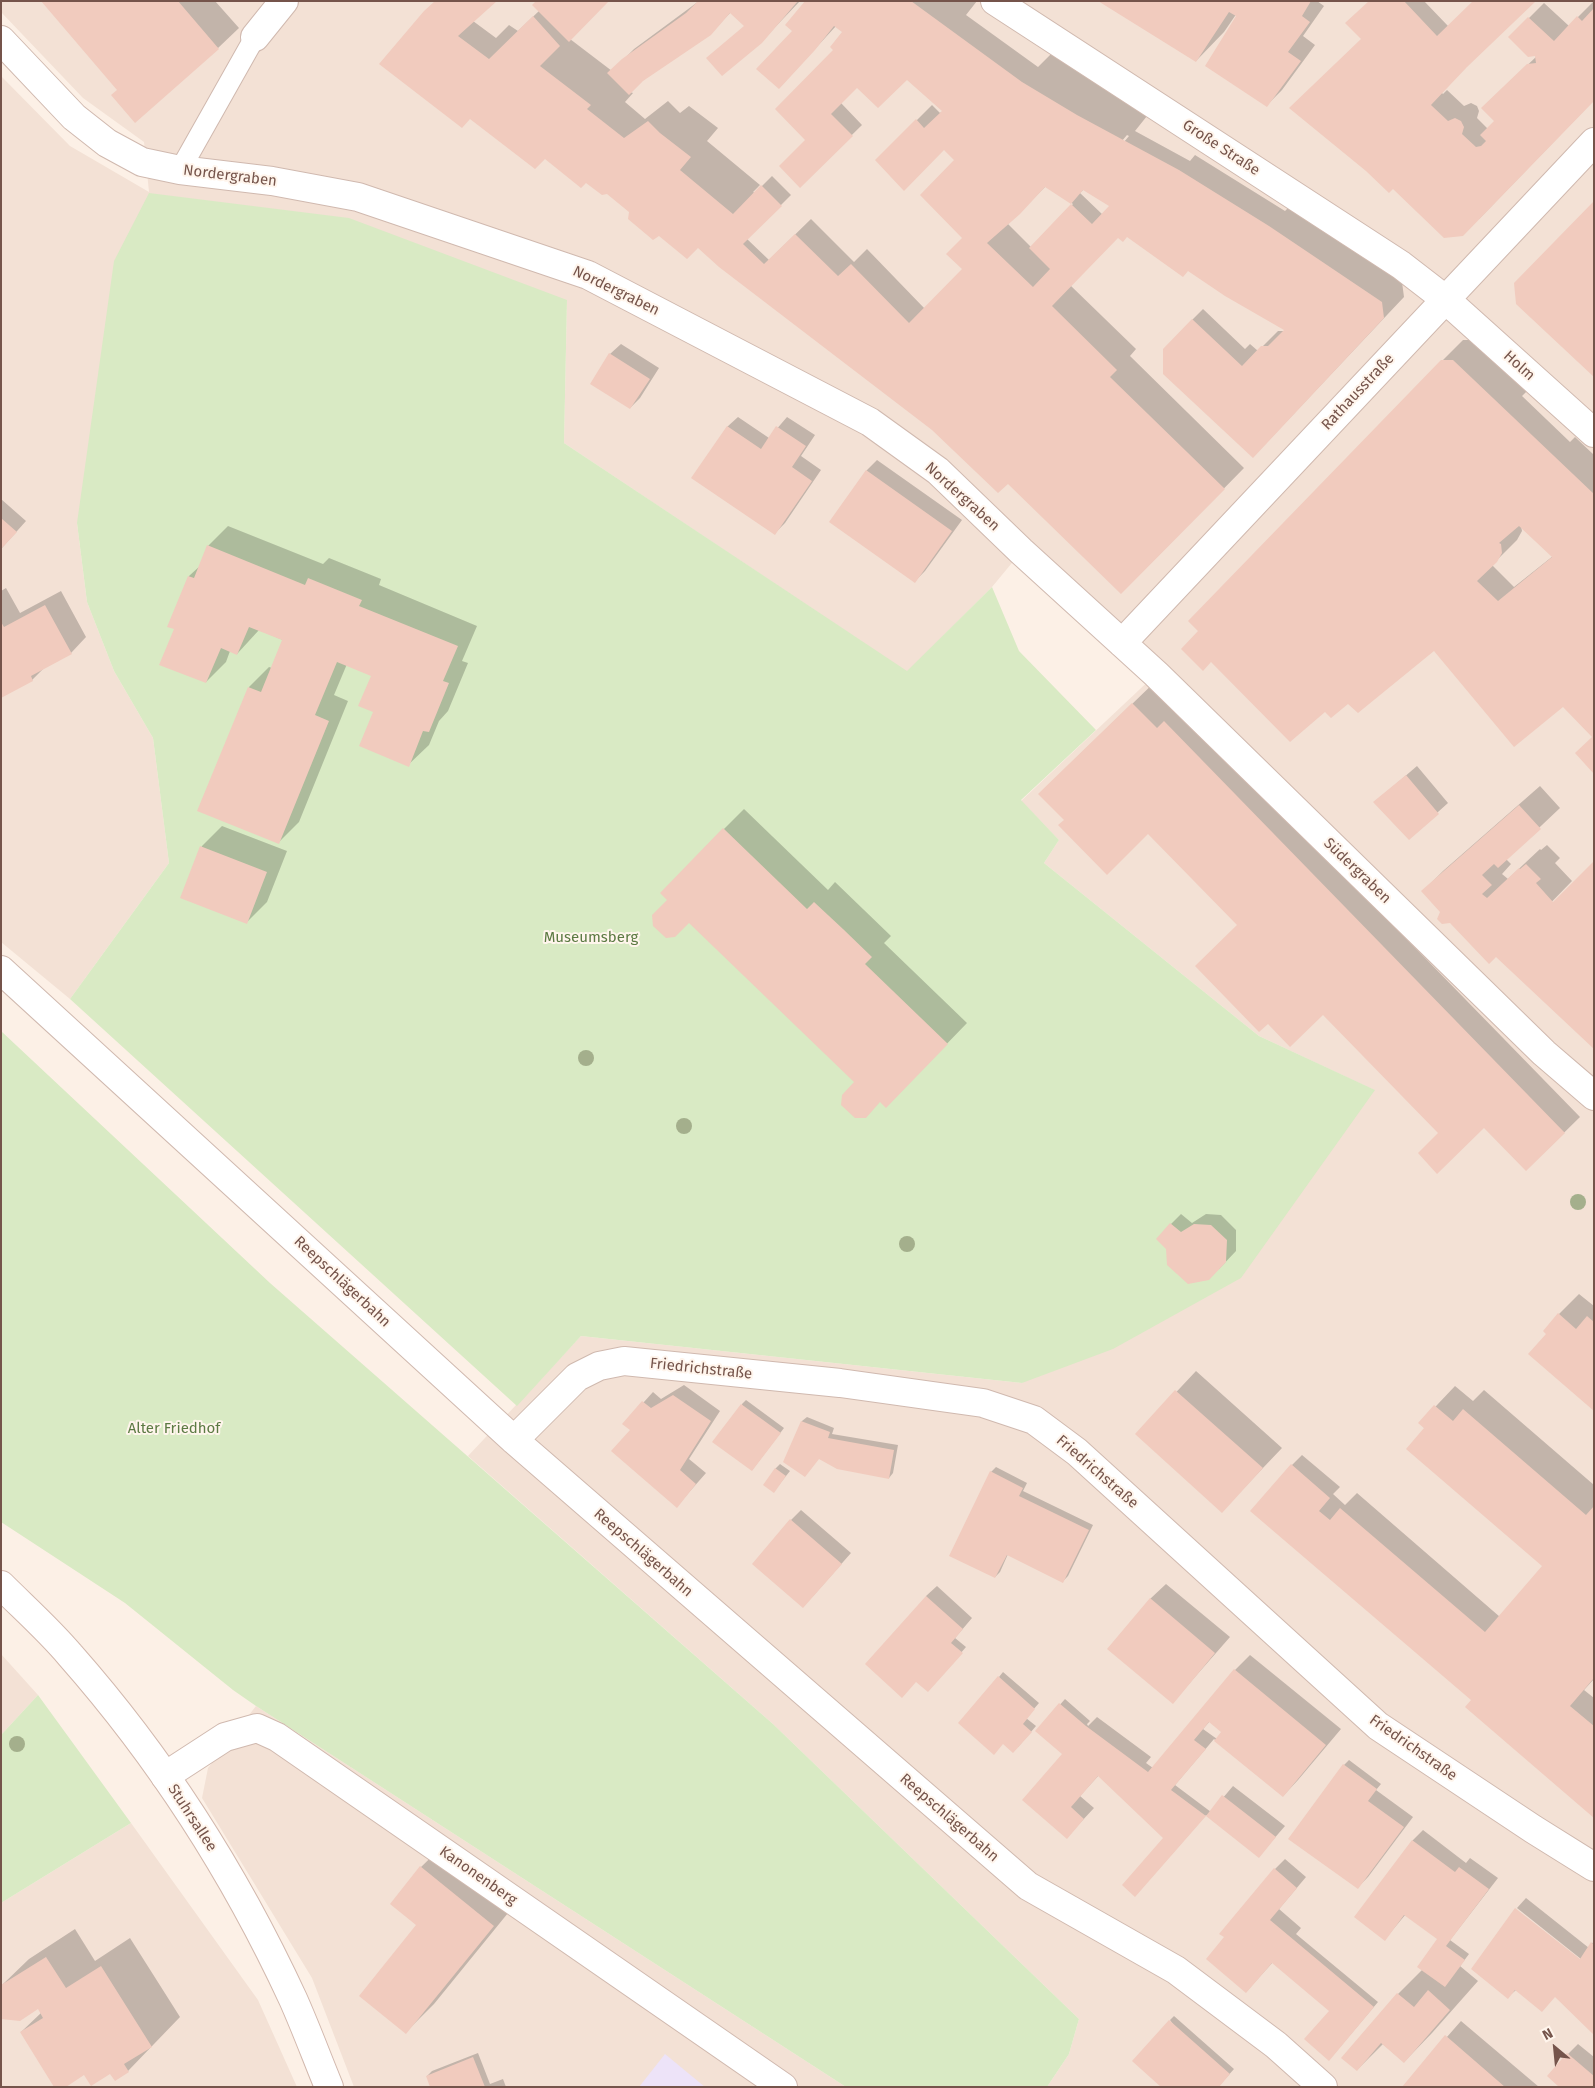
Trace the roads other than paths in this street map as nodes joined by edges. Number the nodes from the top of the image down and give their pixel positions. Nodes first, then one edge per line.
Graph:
1 (284, 1) edge
2 (995, 1) edge
3 (255, 37) joint
4 (1, 40) edge
5 (1594, 142) edge
6 (180, 170) junction
7 (1445, 299) junction
8 (1594, 433) edge
9 (1122, 643) junction
10 (1, 970) edge
11 (1594, 1096) edge
12 (514, 1440) junction
13 (1, 1585) edge
14 (165, 1776) junction
15 (1594, 1866) edge
16 (329, 2087) edge
17 (783, 2087) edge
18 (1323, 2087) edge

1 - 3 street
2 - 7 street, Große Straße
3 - 6 lane
4 - 6 street, Nordergraben
5 - 7 street, Rathausstraße
6 - 9 street, Nordergraben
7 - 8 street, Holm
7 - 9 street, Rathausstraße
9 - 11 street, Südergraben
10 - 12 street, Reepschlägerbahn
12 - 15 street, Friedrichstraße
12 - 18 street, Reepschlägerbahn
13 - 14 street, Stuhrsallee
14 - 16 street, Stuhrsallee
14 - 17 street, Kanonenberg

